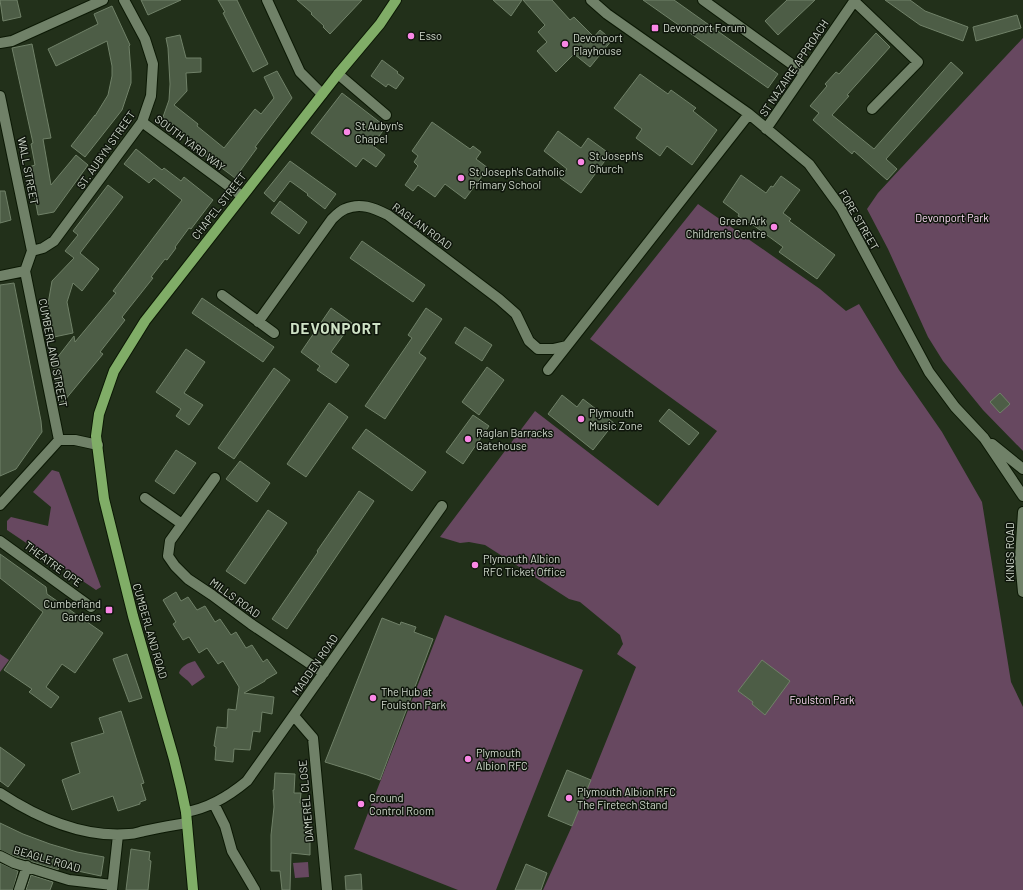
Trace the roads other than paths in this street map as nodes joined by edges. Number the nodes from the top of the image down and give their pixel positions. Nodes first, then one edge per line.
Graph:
1 (103, 0) edge
2 (124, 0) edge
3 (267, 0) edge
4 (396, 0) edge
5 (591, 0) edge
6 (703, 0) edge
7 (854, 0) edge
8 (0, 43) edge
9 (804, 73) junction
10 (338, 74) junction
11 (322, 94) junction
12 (0, 96) edge
13 (872, 110) dead end
14 (749, 114) junction
15 (386, 115) dead end
16 (142, 122) junction
17 (766, 129) junction
18 (242, 196) junction
19 (32, 251) junction
20 (25, 272) junction
21 (0, 276) edge
22 (222, 295) dead end
23 (258, 322) junction
24 (274, 333) dead end
25 (566, 346) junction
26 (548, 370) dead end
27 (984, 438) junction
28 (59, 440) junction
29 (98, 444) junction
30 (1023, 469) edge
31 (215, 478) dead end
32 (1023, 496) edge
33 (145, 498) dead end
34 (0, 505) edge
35 (442, 506) dead end
36 (1023, 512) edge
37 (182, 524) junction
38 (0, 541) edge
39 (1023, 592) edge
40 (91, 607) dead end
41 (324, 673) junction
42 (294, 716) junction
43 (0, 793) edge
44 (214, 804) junction
45 (186, 812) junction
46 (187, 823) junction
47 (118, 835) junction
48 (0, 856) edge
49 (27, 866) junction
50 (112, 888) edge
51 (19, 890) edge
52 (193, 890) edge
53 (256, 890) edge
54 (327, 890) edge

1 - 8 street
2 - 16 street, ST. AUBYN STREET
3 - 11 street
4 - 10 main road, CHAPEL STREET
5 - 14 street, FORE STREET
6 - 9 street
7 - 9 street, ST NAZAIRE APPROACH
7 - 13 street
9 - 17 street, ST NAZAIRE APPROACH
10 - 11 main road, CHAPEL STREET
10 - 15 street
11 - 18 main road, CHAPEL STREET
12 - 19 street, WALL STREET
14 - 17 street, FORE STREET
14 - 25 street
16 - 18 street, SOUTH YARD WAY
16 - 19 street, ST. AUBYN STREET
17 - 27 street, FORE STREET
18 - 29 main road, CHAPEL STREET
19 - 20 street
20 - 21 street
20 - 28 street, CUMBERLAND STREET
22 - 23 street
23 - 24 street
23 - 25 street, RAGLAN ROAD
25 - 26 street
27 - 30 street
27 - 32 street, FORE STREET
28 - 29 street
28 - 34 street
29 - 45 main road, CUMBERLAND ROAD
31 - 37 street, MILLS ROAD
33 - 37 street
35 - 41 street, MADDEN ROAD
36 - 39 street, KINGS ROAD
37 - 41 street, MILLS ROAD
38 - 40 street, THEATRE OPE
41 - 42 street, MADDEN ROAD
42 - 44 street, MADDEN ROAD
42 - 54 street, DAMEREL CLOSE
43 - 47 street
44 - 45 street, MADDEN ROAD
44 - 53 street
45 - 46 main road, CUMBERLAND ROAD
46 - 47 street
46 - 52 main road, CUMBERLAND ROAD
47 - 50 street
48 - 49 street, BEAGLE ROAD
49 - 50 street, BEAGLE ROAD
49 - 51 street

